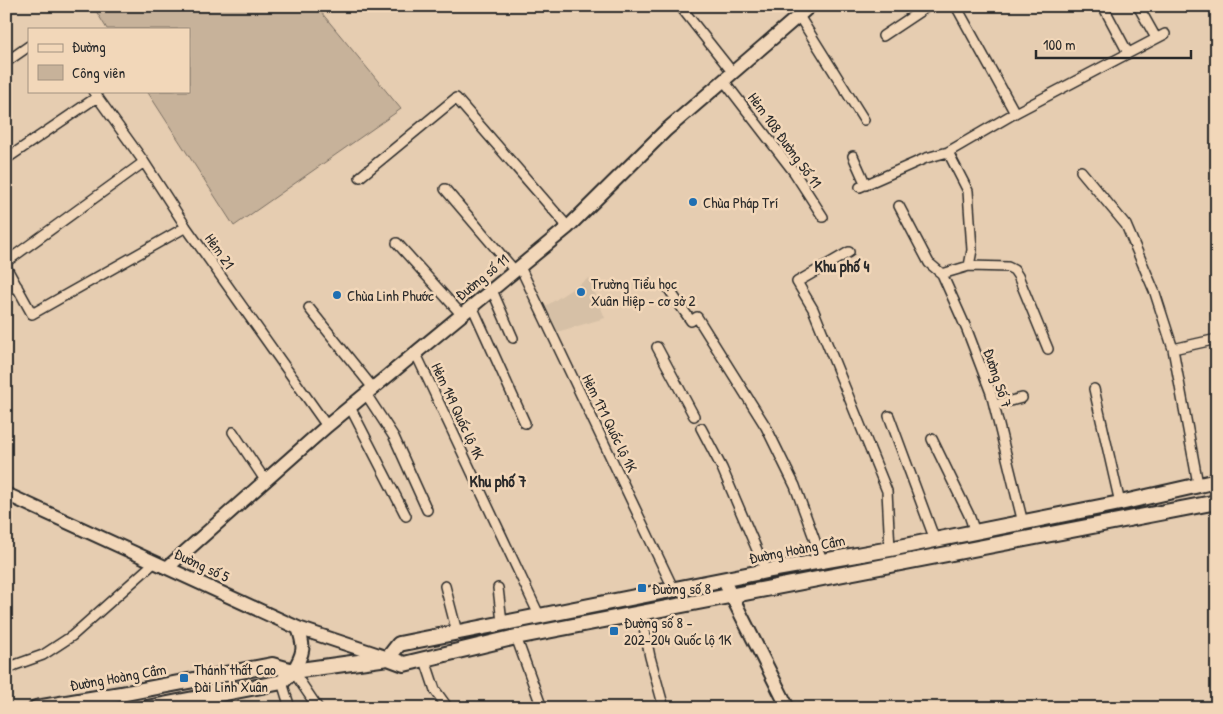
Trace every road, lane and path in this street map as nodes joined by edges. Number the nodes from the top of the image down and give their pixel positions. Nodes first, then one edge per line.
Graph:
1 (680, 6) edge
2 (810, 6) edge
3 (928, 6) edge
4 (956, 6) edge
5 (1103, 6) edge
6 (1138, 6) edge
7 (799, 16) junction
8 (1165, 34) dead end
9 (883, 36) dead end
10 (1156, 38) junction
11 (28, 47) edge
12 (1128, 53) junction
13 (6, 62) edge
14 (728, 77) junction
15 (95, 94) edge
16 (1014, 113) junction
17 (864, 120) dead end
18 (948, 152) junction
19 (853, 156) dead end
20 (6, 159) edge
21 (144, 162) junction
22 (1081, 171) dead end
23 (360, 178) dead end
24 (445, 189) dead end
25 (899, 206) dead end
26 (823, 217) dead end
27 (186, 227) junction
28 (568, 227) junction
29 (397, 243) dead end
30 (848, 252) dead end
31 (6, 262) edge
32 (969, 266) junction
33 (6, 267) edge
34 (518, 269) junction
35 (942, 274) junction
36 (16, 286) junction
37 (668, 288) dead end
38 (492, 290) junction
39 (6, 291) edge
40 (472, 306) junction
41 (309, 308) dead end
42 (461, 314) junction
43 (513, 338) dead end
44 (1217, 339) edge
45 (657, 348) dead end
46 (1048, 349) dead end
47 (1172, 349) junction
48 (416, 354) junction
49 (1094, 389) dead end
50 (370, 391) junction
51 (1022, 398) dead end
52 (994, 405) junction
53 (350, 407) junction
54 (694, 416) dead end
55 (889, 416) dead end
56 (525, 423) dead end
57 (327, 426) junction
58 (701, 428) dead end
59 (233, 432) dead end
60 (932, 438) dead end
61 (265, 480) junction
62 (1217, 480) edge
63 (1198, 484) junction
64 (6, 494) edge
65 (1217, 502) edge
66 (1120, 504) junction
67 (427, 510) dead end
68 (406, 516) dead end
69 (1023, 523) junction
70 (974, 532) junction
71 (935, 540) junction
72 (890, 550) junction
73 (822, 560) junction
74 (155, 562) junction
75 (168, 567) junction
76 (766, 571) junction
77 (724, 580) junction
78 (445, 586) dead end
79 (498, 588) dead end
80 (674, 590) junction
81 (730, 596) junction
82 (641, 613) junction
83 (539, 615) junction
84 (502, 622) junction
85 (298, 628) junction
86 (457, 632) junction
87 (516, 637) junction
88 (388, 658) junction
89 (425, 660) junction
90 (293, 670) junction
91 (6, 672) edge
92 (282, 682) junction
93 (36, 708) edge
94 (147, 708) edge
95 (290, 708) edge
96 (318, 708) edge
97 (448, 708) edge
98 (542, 708) edge
99 (664, 708) edge
100 (788, 708) edge

1 - 14 street, Hẻm 108 Đường Số 11
2 - 7 main road, Đường số 11
3 - 9 street
4 - 16 street
5 - 12 street
6 - 10 street
7 - 14 main road, Đường số 11
7 - 17 street
8 - 10 street
10 - 12 street
11 - 13 street
12 - 16 street
14 - 26 street, Hẻm 108 Đường Số 11
14 - 28 main road, Đường số 11
15 - 20 street
15 - 21 street, Hẻm 21
16 - 18 street
18 - 19 street
18 - 32 street
21 - 27 street, Hẻm 21
21 - 31 street
22 - 47 street
23 - 28 street
24 - 34 street, Hẻm 171 Quốc lộ 1K
25 - 35 street, Đường Số 7
27 - 36 street
27 - 57 street, Hẻm 21
28 - 34 main road, Đường số 11
29 - 42 street
30 - 72 street
32 - 35 street
32 - 46 street
33 - 36 street
34 - 38 main road, Đường số 11
34 - 80 street, Hẻm 171 Quốc lộ 1K
35 - 52 street, Đường Số 7
36 - 39 street
37 - 73 street
38 - 40 main road, Đường số 11
38 - 43 street
40 - 42 main road, Đường số 11
40 - 56 street
41 - 50 street
42 - 48 main road, Đường số 11
44 - 47 street
45 - 54 street
47 - 63 street
48 - 50 main road, Đường số 11
48 - 83 street, Hẻm 149 Quốc lộ 1K
49 - 66 street
50 - 53 main road, Đường số 11
50 - 67 street
51 - 52 street
52 - 69 street, Đường Số 7
53 - 57 main road, Đường số 11
53 - 68 street
55 - 71 street
57 - 61 main road, Đường số 11
58 - 76 street
59 - 61 street
60 - 70 street
61 - 75 main road, Đường số 11
62 - 63 main road, Đường Hoàng Cầm
63 - 66 main road, Đường Hoàng Cầm
64 - 74 main road, Đường số 5
65 - 81 main road, Đường Hoàng Cầm
66 - 69 main road, Đường Hoàng Cầm
69 - 70 main road, Đường Hoàng Cầm
70 - 71 main road, Đường Hoàng Cầm
71 - 72 main road, Đường Hoàng Cầm
72 - 73 main road, Đường Hoàng Cầm
73 - 76 main road, Đường Hoàng Cầm
74 - 75 main road, Đường số 5
74 - 91 street
75 - 85 main road, Đường số 5
76 - 77 main road, Đường Hoàng Cầm
77 - 80 main road, Đường Hoàng Cầm
77 - 81 main road
78 - 86 street
79 - 84 street
80 - 83 main road, Đường Hoàng Cầm
81 - 82 main road, Đường Hoàng Cầm
81 - 100 main road
82 - 87 main road, Đường Hoàng Cầm
82 - 99 street
83 - 84 main road, Đường Hoàng Cầm
84 - 86 main road, Đường Hoàng Cầm
85 - 88 main road, Đường số 5
85 - 90 main road
86 - 88 main road, Đường Hoàng Cầm
87 - 89 main road, Đường Hoàng Cầm
87 - 98 street
88 - 89 main road, Đường Hoàng Cầm
88 - 90 main road, Đường Hoàng Cầm
89 - 97 street
90 - 92 main road
90 - 93 main road, Đường Hoàng Cầm
90 - 96 street
92 - 94 main road
92 - 95 street

